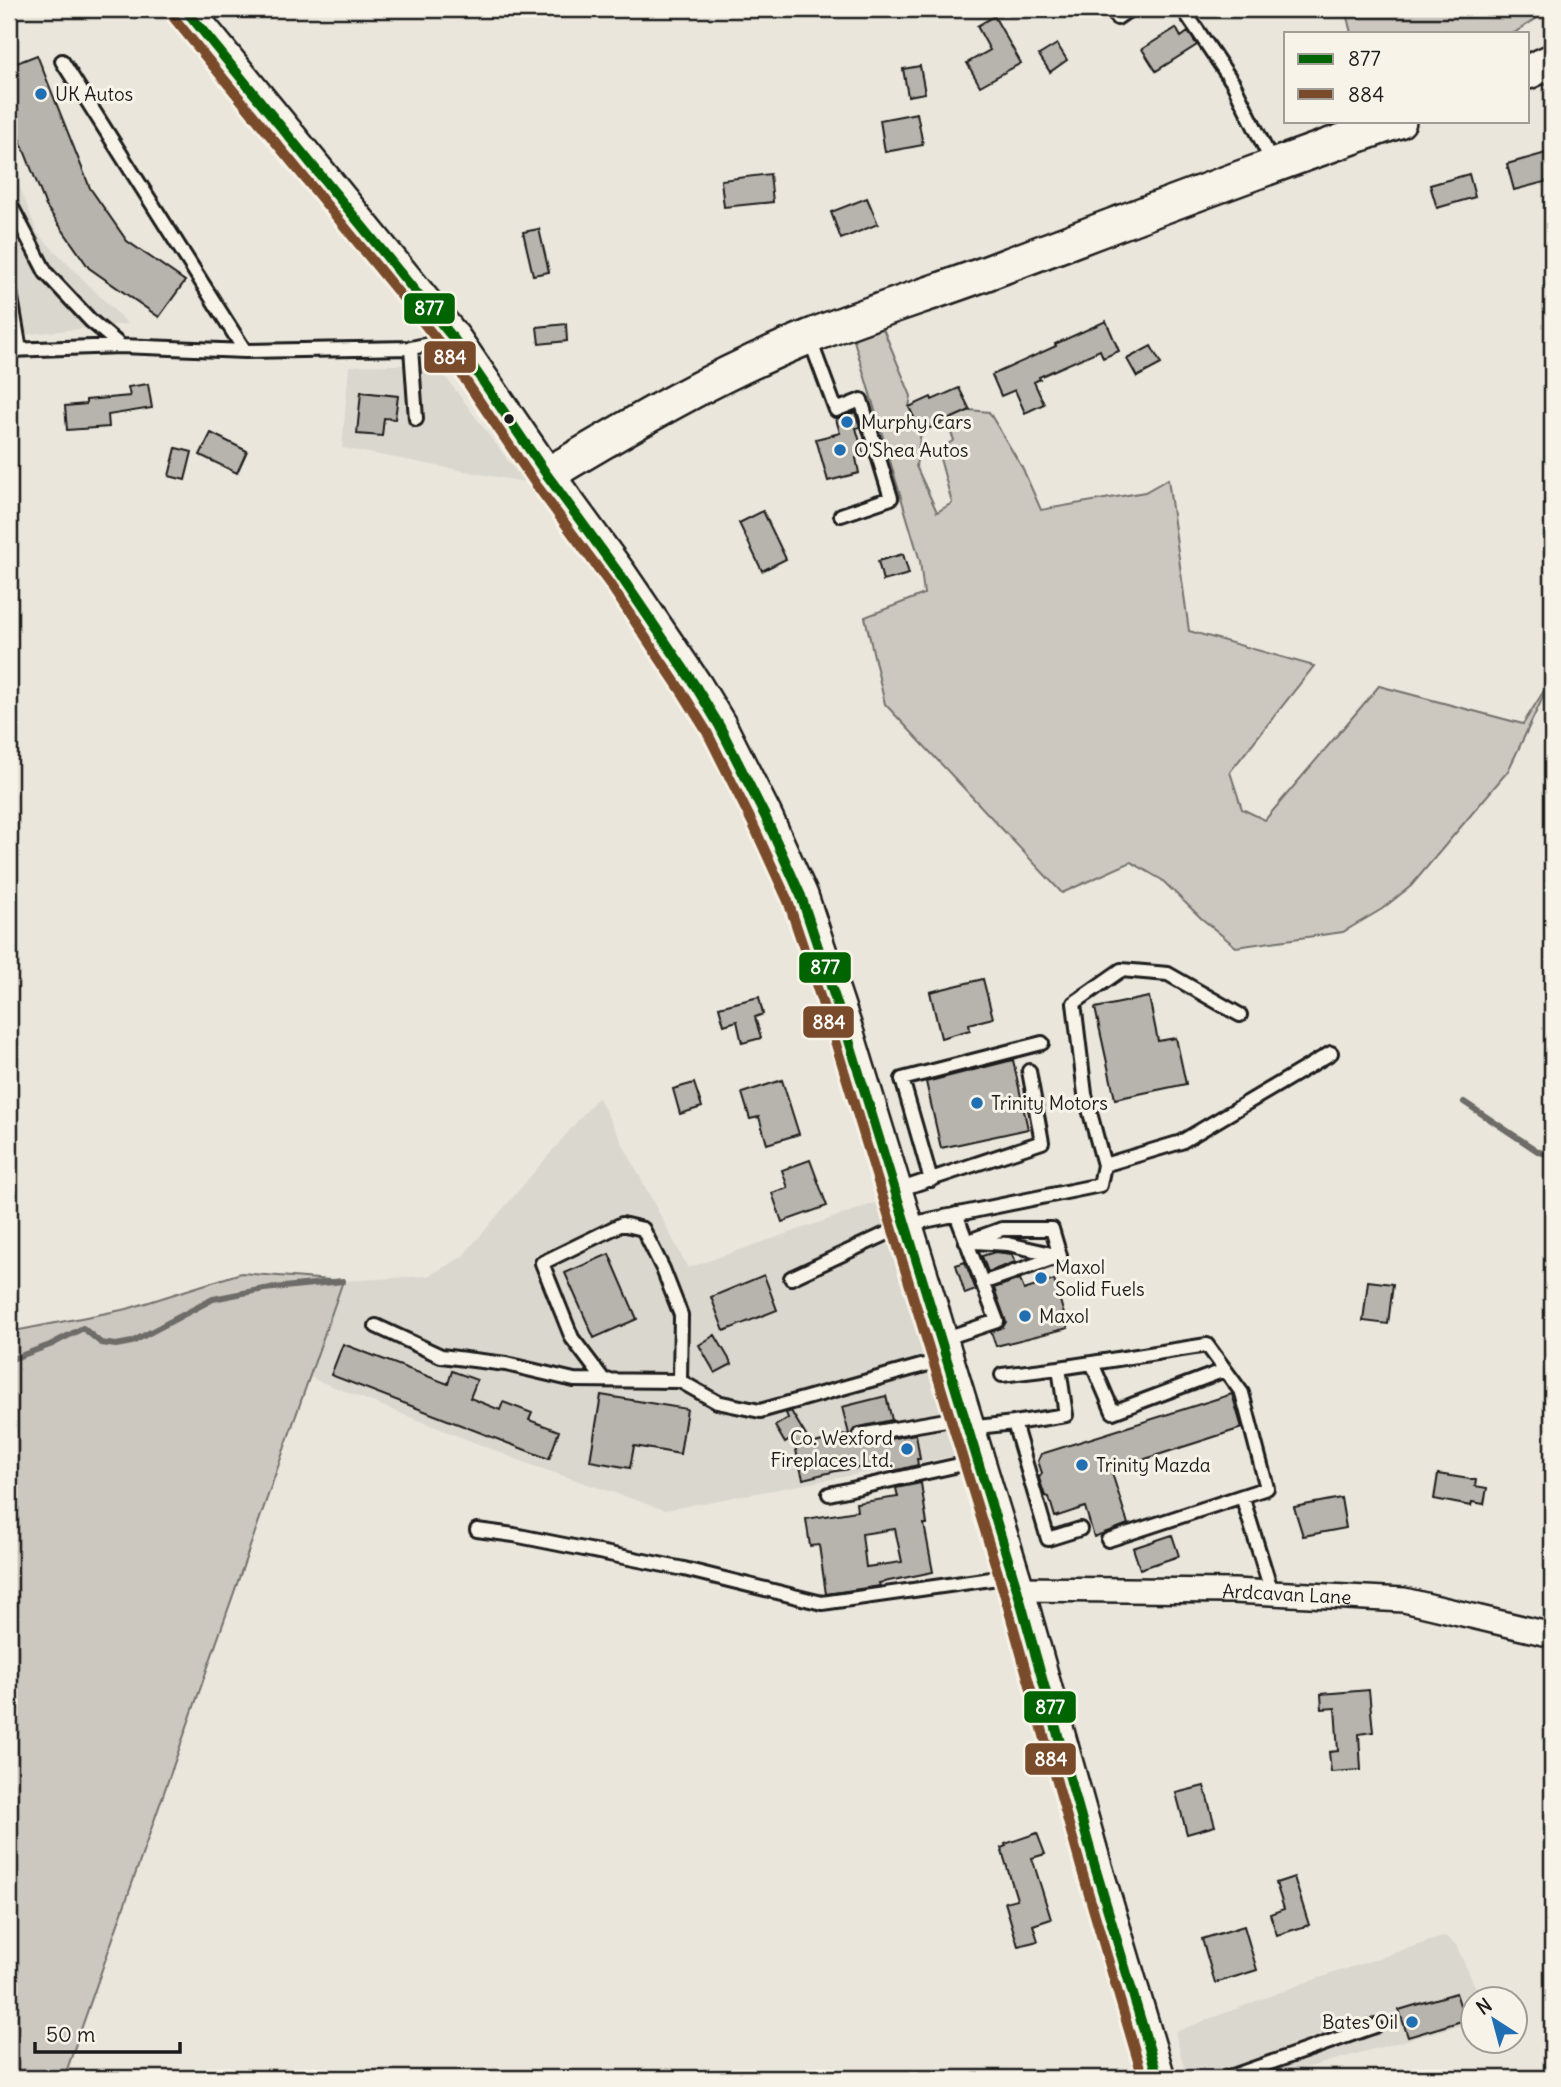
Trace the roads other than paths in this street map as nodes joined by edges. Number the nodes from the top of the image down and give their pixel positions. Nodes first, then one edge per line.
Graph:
1 (185, 9) edge
2 (1130, 9) edge
3 (1183, 9) edge
4 (1117, 18) dead end
5 (62, 61) dead end
6 (1552, 61) edge
7 (1530, 71) edge
8 (1396, 122) edge
9 (1273, 164) junction
10 (9, 202) edge
11 (9, 286) edge
12 (808, 337) junction
13 (454, 339) junction
14 (121, 346) junction
15 (411, 348) junction
16 (14, 350) edge
17 (245, 351) junction
18 (415, 419) dead end
19 (547, 475) junction
20 (841, 515) dead end
21 (1240, 1016) dead end
22 (1042, 1043) dead end
23 (1331, 1053) dead end
24 (1029, 1071) dead end
25 (1104, 1165) junction
26 (930, 1180) junction
27 (895, 1191) junction
28 (956, 1214) junction
29 (905, 1225) junction
30 (966, 1242) junction
31 (1060, 1256) junction
32 (791, 1278) dead end
33 (982, 1283) junction
34 (376, 1326) dead end
35 (943, 1349) junction
36 (1092, 1363) junction
37 (1059, 1368) junction
38 (1225, 1370) junction
39 (1002, 1375) dead end
40 (603, 1379) junction
41 (680, 1381) junction
42 (966, 1422) junction
43 (1014, 1423) junction
44 (860, 1435) dead end
45 (978, 1461) junction
46 (829, 1494) dead end
47 (1241, 1496) junction
48 (1080, 1529) dead end
49 (477, 1530) dead end
50 (1108, 1540) dead end
51 (1014, 1582) junction
52 (1272, 1593) junction
53 (1552, 1635) edge
54 (1375, 2026) dead end
55 (1158, 2078) edge
56 (1227, 2078) edge

1 - 13 main road
2 - 4 lane
3 - 9 lane
5 - 17 lane
6 - 7 main road
8 - 9 main road
9 - 12 main road
10 - 14 lane
11 - 16 lane
12 - 19 main road
12 - 20 lane
13 - 15 lane
13 - 19 main road
14 - 16 lane
14 - 17 lane
15 - 17 lane
15 - 18 lane
19 - 27 main road
21 - 25 lane
22 - 26 lane
23 - 25 lane
24 - 26 lane
25 - 28 lane
26 - 27 lane
27 - 29 main road
28 - 29 lane
28 - 30 lane
29 - 32 lane
29 - 35 main road
30 - 31 lane
30 - 31 lane
30 - 33 lane
31 - 33 lane
33 - 35 lane
34 - 40 lane
35 - 41 lane
35 - 42 main road
36 - 37 lane
36 - 38 lane
36 - 38 lane
37 - 39 lane
37 - 43 lane
38 - 47 lane
40 - 41 lane
40 - 41 lane
42 - 43 lane
42 - 44 lane
42 - 45 main road
43 - 48 lane
45 - 46 lane
45 - 51 main road
47 - 50 lane
47 - 52 lane
49 - 51 lane
51 - 52 street, Ardcavan Lane
51 - 55 main road
52 - 53 street, Ardcavan Lane
54 - 56 lane

